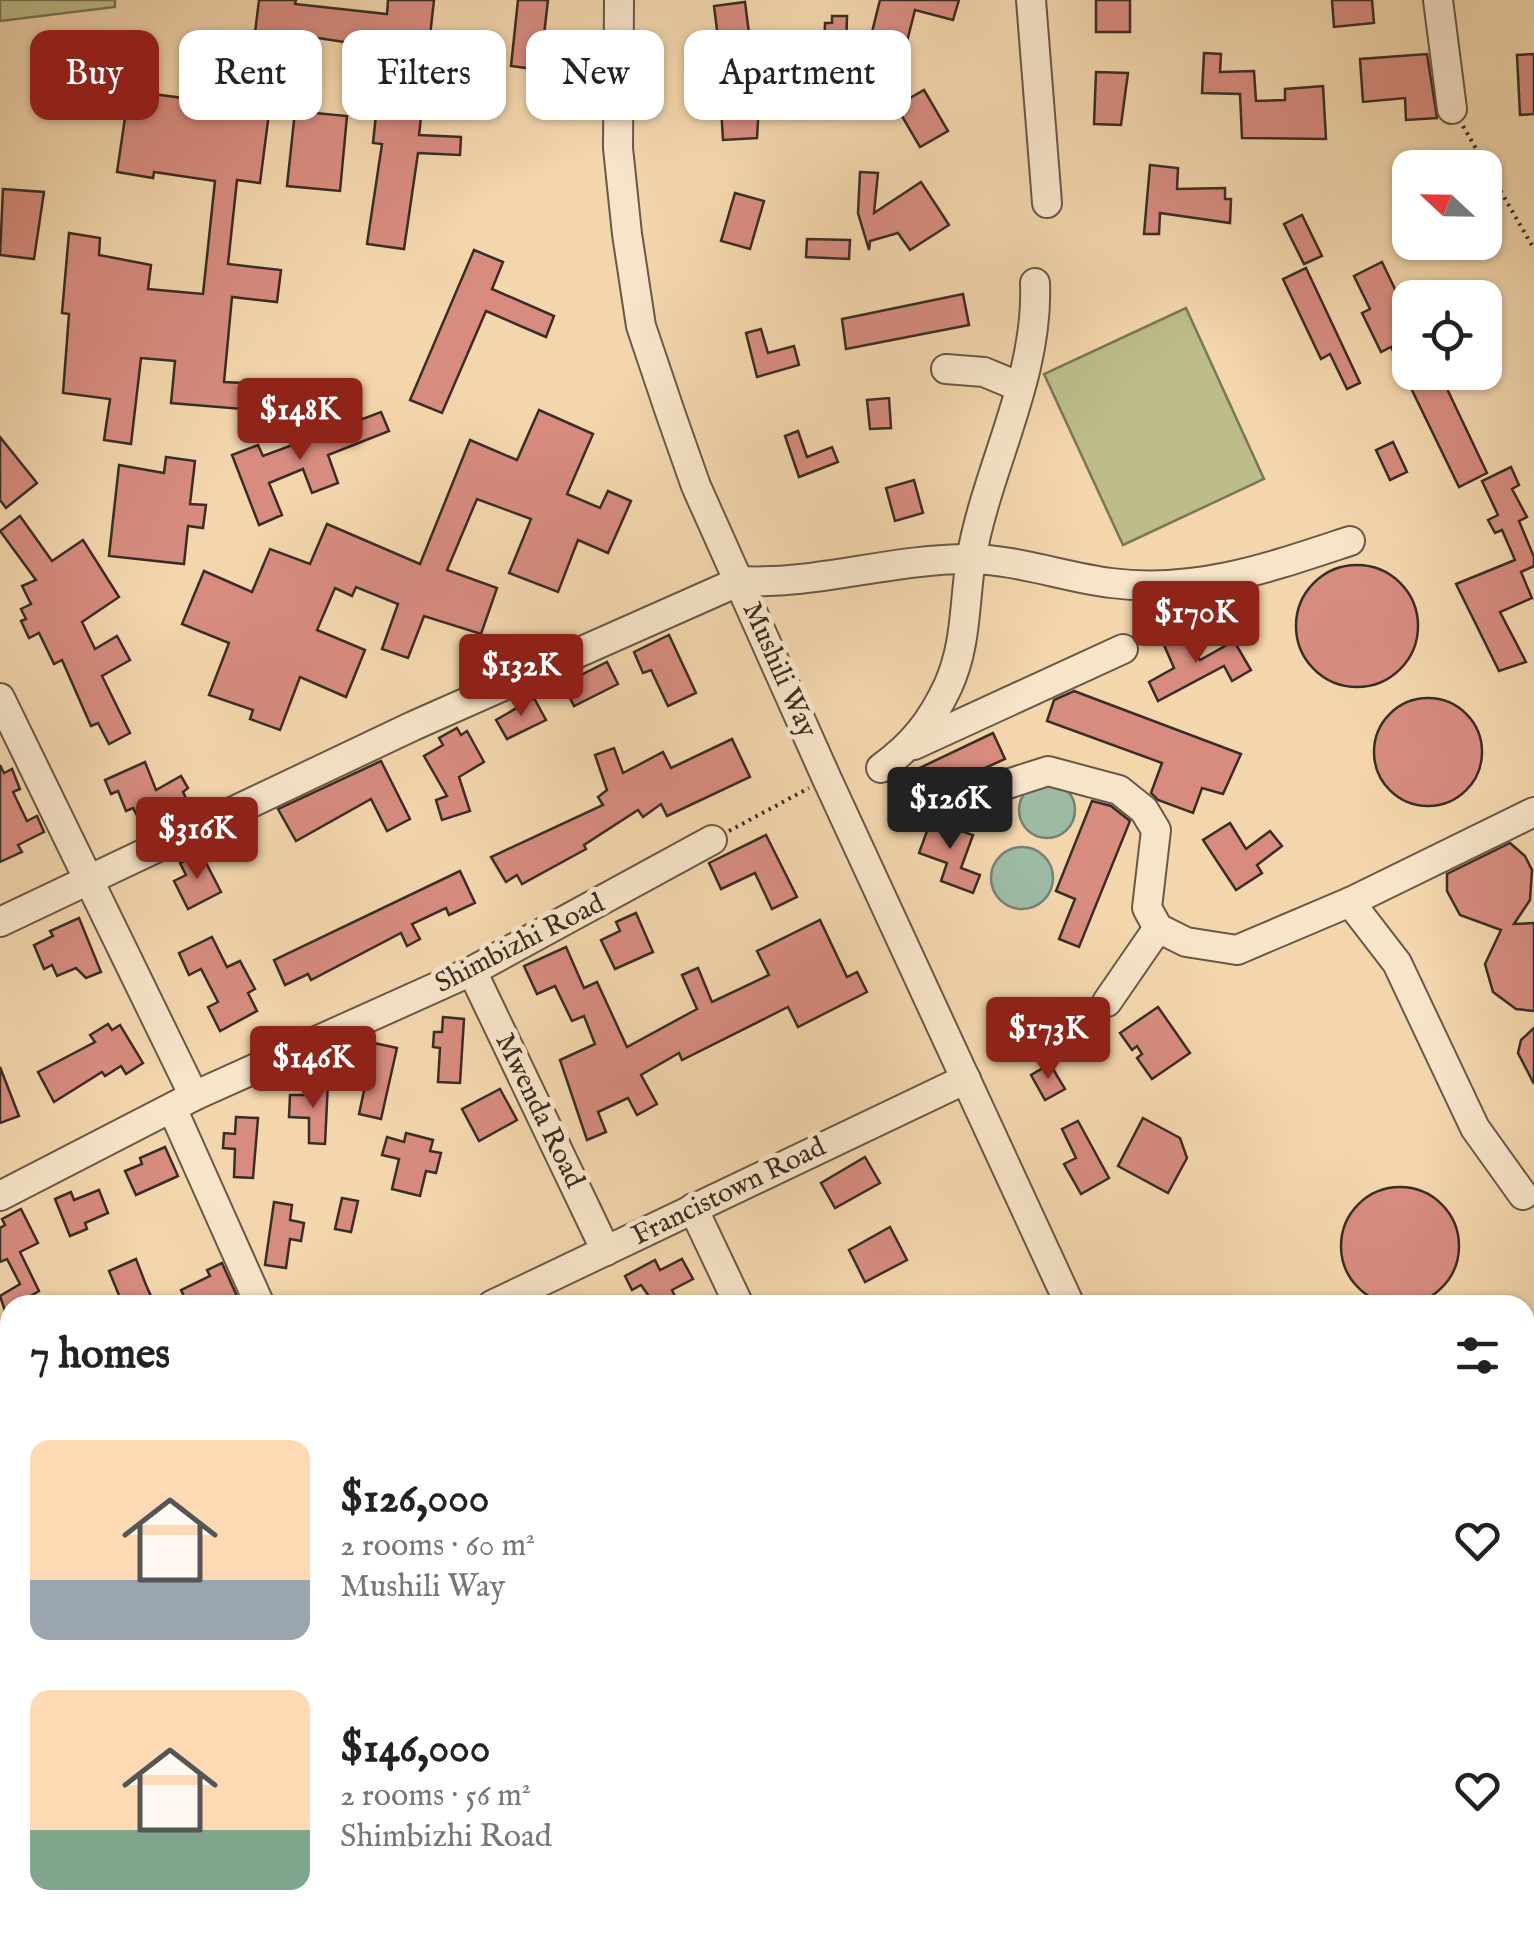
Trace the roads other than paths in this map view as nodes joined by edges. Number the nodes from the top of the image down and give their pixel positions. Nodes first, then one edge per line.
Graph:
1 (618, 0) edge
2 (1031, 0) edge
3 (1438, 0) edge
4 (1452, 109) road end
5 (1047, 204) dead end
6 (1035, 283) dead end
7 (946, 369) dead end
8 (1020, 387) junction
9 (1350, 541) dead end
10 (972, 559) junction
11 (740, 581) junction
12 (1123, 650) dead end
13 (0, 698) edge
14 (912, 746) junction
15 (882, 768) dead end
16 (948, 804) dead end
17 (1534, 812) edge
18 (712, 840) road end
19 (91, 879) junction
20 (1350, 902) junction
21 (0, 922) edge
22 (1158, 928) junction
23 (472, 970) junction
24 (1107, 1002) dead end
25 (966, 1078) junction
26 (183, 1102) junction
27 (1523, 1195) dead end
28 (0, 1196) edge
29 (693, 1208) junction
30 (606, 1251) junction
31 (256, 1295) edge
32 (513, 1295) edge
33 (734, 1295) edge
34 (1065, 1295) edge

1 - 11 street, Mushili Way
2 - 5 street
3 - 4 street
6 - 8 street
7 - 8 street
8 - 10 street
9 - 10 street
10 - 11 street
10 - 14 street
11 - 19 street
11 - 25 street, Mushili Way
12 - 14 street
13 - 19 street
14 - 15 street
16 - 22 street
17 - 20 street
18 - 23 street, Shimbizhi Road
19 - 21 street
19 - 26 street
20 - 22 street
20 - 27 street
22 - 24 street
23 - 26 street, Shimbizhi Road
23 - 30 street, Mwenda Road
25 - 29 street, Francistown Road
25 - 34 street, Mushili Way
26 - 28 street, Shimbizhi Road
26 - 31 street
29 - 30 street, Francistown Road
29 - 33 street
30 - 32 street, Francistown Road

